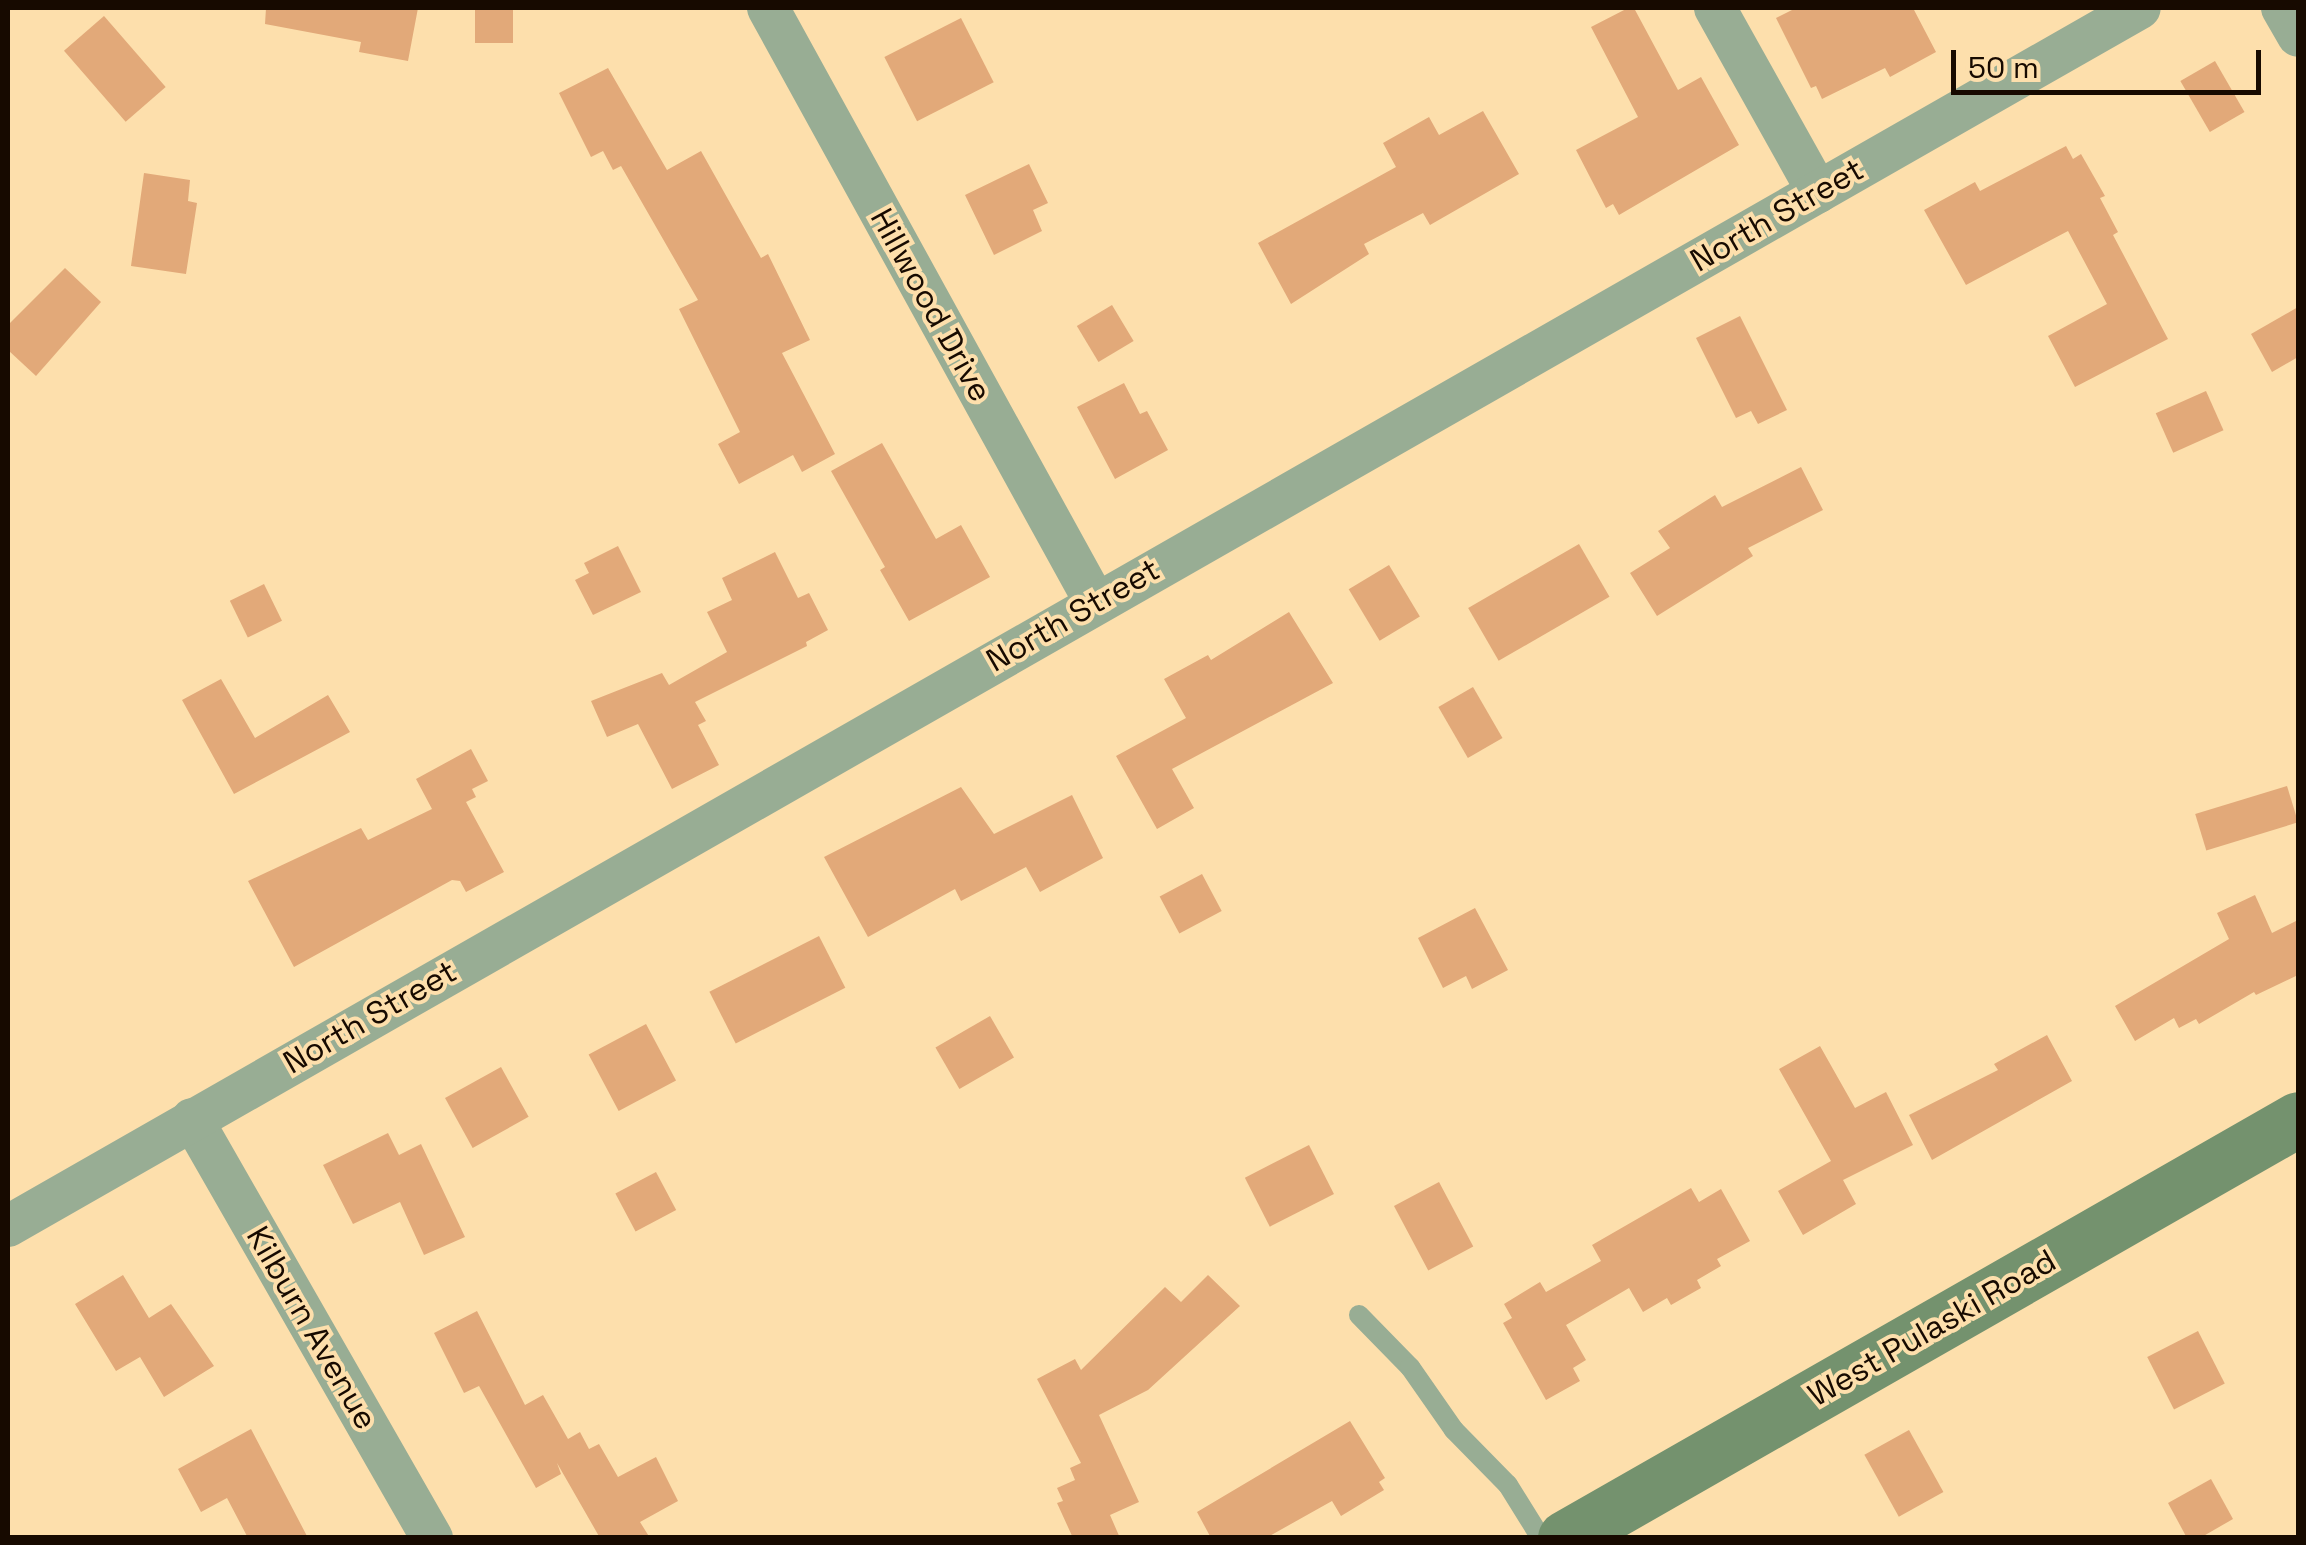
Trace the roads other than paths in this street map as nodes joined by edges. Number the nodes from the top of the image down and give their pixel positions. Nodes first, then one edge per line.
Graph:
1 (768, 8) edge
2 (1715, 8) edge
3 (2140, 8) edge
4 (2282, 8) edge
5 (2298, 36) edge
6 (1818, 192) junction
7 (1095, 602) junction
8 (192, 1119) junction
9 (2298, 1119) edge
10 (8, 1226) edge
11 (1359, 1315) dead end
12 (1596, 1530) edge
13 (432, 1538) edge
14 (1541, 1538) edge

1 - 7 street, Hillwood Drive
2 - 6 street
3 - 6 street, North Street
4 - 5 street
6 - 7 street, North Street
7 - 8 street, North Street
8 - 10 street, North Street
8 - 13 street, Kilburn Avenue
9 - 12 main road, West Pulaski Road
11 - 14 lane

